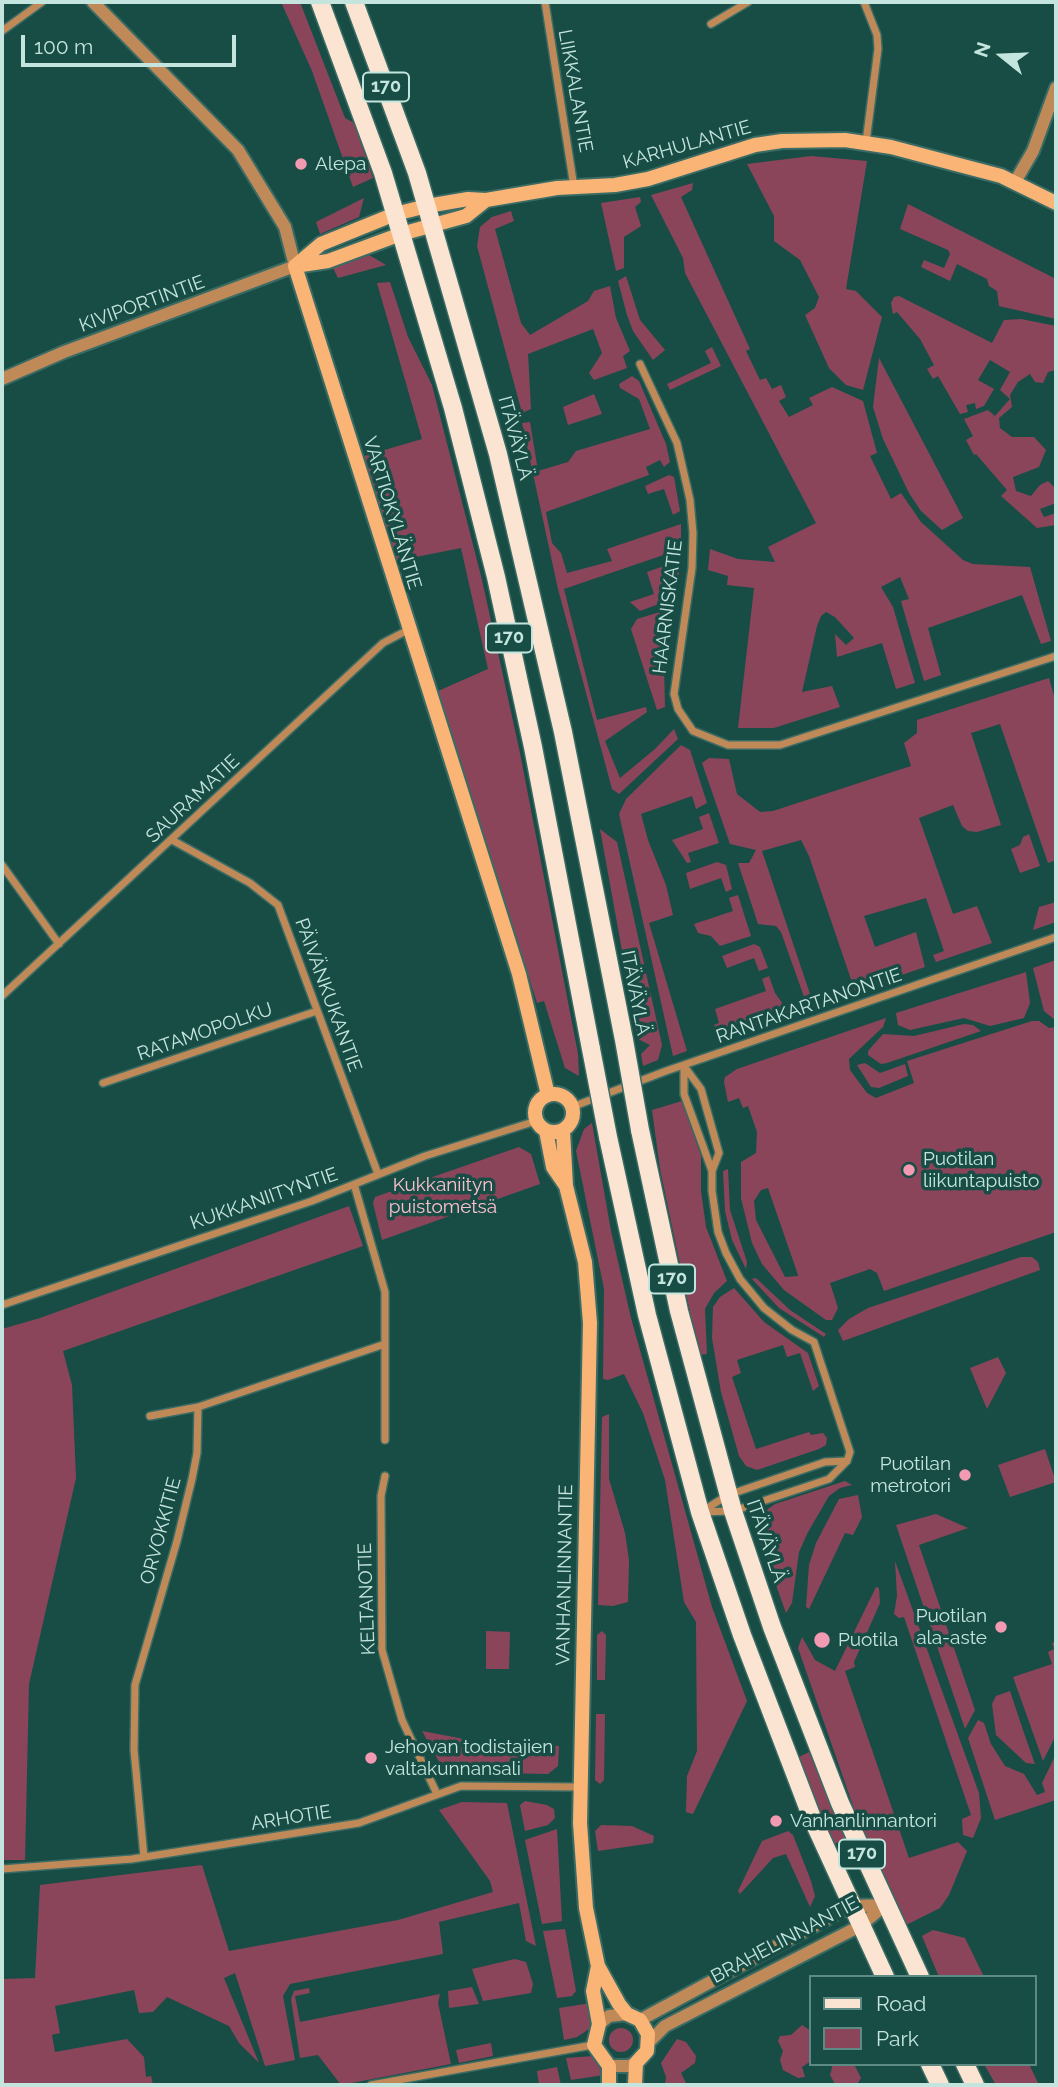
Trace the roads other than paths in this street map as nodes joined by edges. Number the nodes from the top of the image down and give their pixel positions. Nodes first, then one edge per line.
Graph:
1 (42, 2) edge
2 (93, 2) edge
3 (320, 2) edge
4 (354, 2) edge
5 (545, 2) edge
6 (748, 2) edge
7 (864, 2) edge
8 (711, 24) dead end
9 (2, 31) edge
10 (1056, 88) edge
11 (866, 142) junction
12 (1015, 182) junction
13 (574, 187) junction
14 (485, 201) junction
15 (1056, 203) edge
16 (427, 206) junction
17 (395, 214) junction
18 (433, 225) junction
19 (401, 234) junction
20 (295, 267) junction
21 (640, 364) dead end
22 (2, 379) edge
23 (408, 630) junction
24 (1056, 656) edge
25 (172, 840) junction
26 (2, 865) edge
27 (1056, 937) edge
28 (59, 944) junction
29 (2, 996) edge
30 (317, 1011) junction
31 (684, 1066) junction
32 (103, 1083) dead end
33 (548, 1094) junction
34 (572, 1107) junction
35 (541, 1126) junction
36 (563, 1130) junction
37 (712, 1171) junction
38 (378, 1174) junction
39 (354, 1184) junction
40 (566, 1186) junction
41 (2, 1305) edge
42 (385, 1344) junction
43 (198, 1408) junction
44 (150, 1416) dead end
45 (385, 1440) dead end
46 (847, 1461) junction
47 (385, 1476) dead end
48 (731, 1503) junction
49 (700, 1512) junction
50 (580, 1787) junction
51 (437, 1794) junction
52 (144, 1857) junction
53 (2, 1869) edge
54 (885, 1905) junction
55 (851, 1906) junction
56 (860, 1926) junction
57 (598, 1966) junction
58 (884, 1975) edge
59 (919, 1975) edge
60 (633, 2017) junction
61 (599, 2024) junction
62 (649, 2042) junction
63 (594, 2045) junction
64 (636, 2063) junction
65 (609, 2066) junction
66 (931, 2066) edge
67 (966, 2066) edge
68 (371, 2085) edge
69 (609, 2085) edge
70 (635, 2085) edge
71 (940, 2085) edge
72 (975, 2085) edge

1 - 9 street
2 - 20 street, VARTIOKYLÄNTIE
3 - 17 main road, 170
4 - 16 main road, ITÄVÄYLÄ / 170
5 - 13 street, LIIKKALANTIE
6 - 8 street
7 - 11 street
10 - 12 street
11 - 12 main road, KARHULANTIE
11 - 13 main road, KARHULANTIE
12 - 15 main road, KARHULANTIE
13 - 14 main road, KARHULANTIE
14 - 16 main road, KARHULANTIE
14 - 18 main road, KARHULANTIE
16 - 17 main road, KARHULANTIE
16 - 18 main road, ITÄVÄYLÄ / 170
17 - 19 main road, 170
17 - 20 main road, KIVIPORTINTIE
18 - 19 main road, KARHULANTIE
18 - 48 main road, ITÄVÄYLÄ / 170, bridge
19 - 20 main road, KIVIPORTINTIE
19 - 49 main road, 170, bridge
20 - 22 street, KIVIPORTINTIE
20 - 23 main road, VARTIOKYLÄNTIE
21 - 24 street, HAARNISKATIE
23 - 25 street, SAURAMATIE
23 - 33 main road, VARTIOKYLÄNTIE
25 - 28 street, SAURAMATIE
25 - 30 street, PÄIVÄNKUKANTIE
26 - 28 street
27 - 31 street, RANTAKARTANONTIE
28 - 29 street, SAURAMATIE
30 - 32 street, RATAMOPOLKU
30 - 38 street, PÄIVÄNKUKANTIE
31 - 34 street, RANTAKARTANONTIE
31 - 37 street
31 - 37 street
33 - 34 main road
33 - 35 main road
34 - 36 main road
35 - 36 main road
35 - 38 street, KUKKANIITYNTIE
35 - 40 main road, VANHANLINNANTIE
36 - 40 main road, VANHANLINNANTIE
37 - 46 street
38 - 39 street, KUKKANIITYNTIE
39 - 41 street, KUKKANIITYNTIE
39 - 42 street
40 - 50 main road, VANHANLINNANTIE
42 - 43 street
42 - 45 street
43 - 44 street
43 - 52 street, ORVOKKITIE
46 - 48 street
46 - 48 street
47 - 51 street, KELTANOTIE
48 - 49 street
48 - 49 street
48 - 54 main road, ITÄVÄYLÄ / 170
49 - 55 main road, 170
50 - 51 street, ARHOTIE
50 - 57 main road, VANHANLINNANTIE
51 - 52 street, ARHOTIE
52 - 53 street, ARHOTIE
54 - 55 street, BRAHELINNANTIE
54 - 56 street, BRAHELINNANTIE
54 - 59 main road, ITÄVÄYLÄ / 170
55 - 56 main road, 170
55 - 60 street, BRAHELINNANTIE
56 - 58 main road, 170
56 - 62 street, BRAHELINNANTIE
57 - 60 main road, VANHANLINNANTIE
57 - 61 main road, VANHANLINNANTIE
60 - 61 street
60 - 62 main road, VANHANLINNANTIE
61 - 63 main road, VANHANLINNANTIE
62 - 64 main road
63 - 65 main road
63 - 68 street
64 - 65 street
64 - 70 main road
65 - 69 main road
66 - 71 main road
67 - 72 main road

